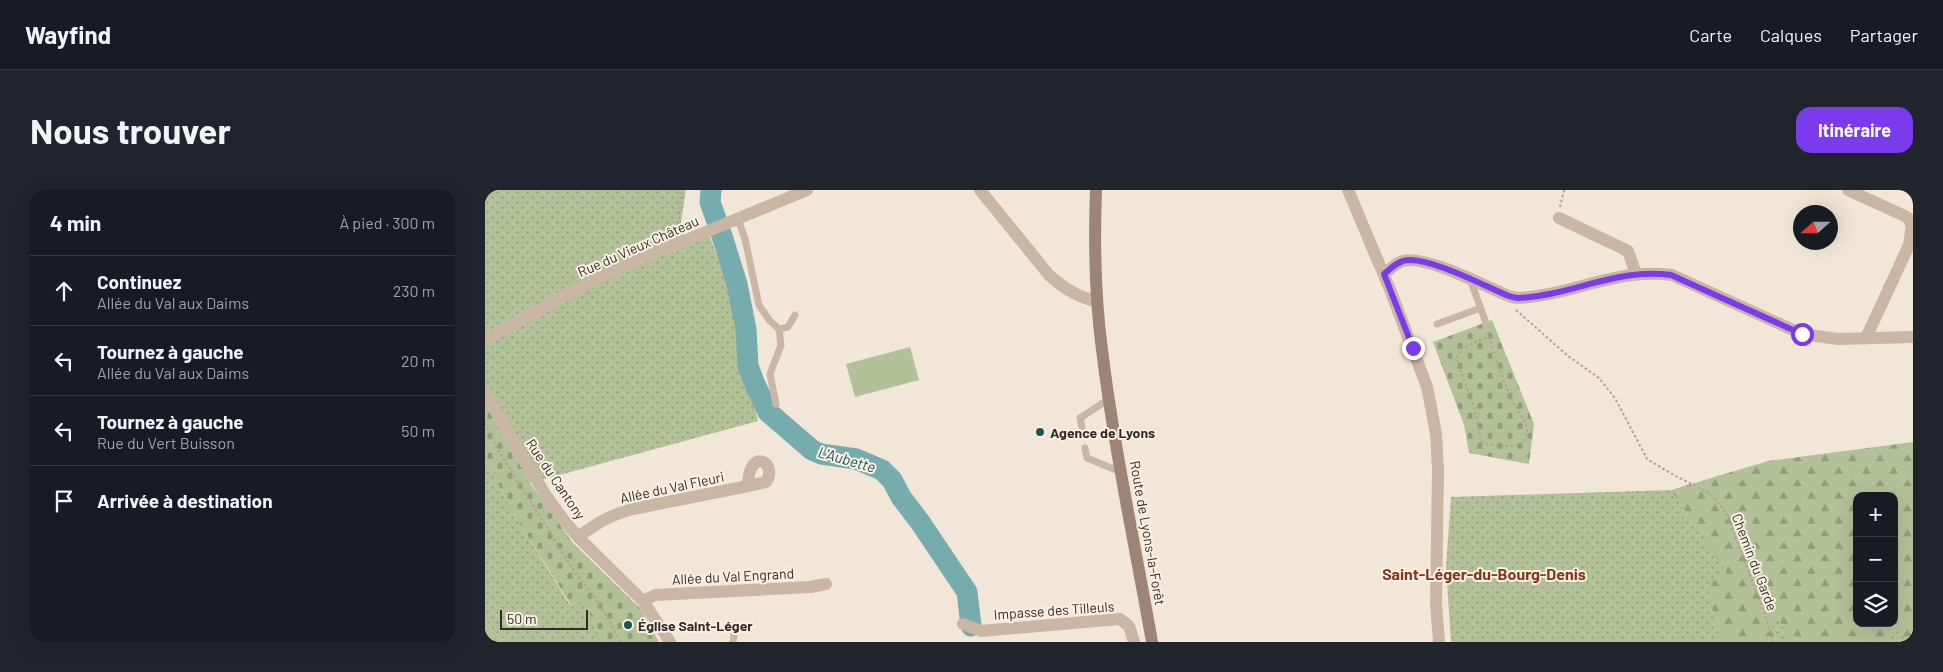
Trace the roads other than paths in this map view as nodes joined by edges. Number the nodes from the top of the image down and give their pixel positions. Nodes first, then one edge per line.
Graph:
1 (807, 190) edge
2 (980, 190) edge
3 (1096, 190) edge
4 (1348, 190) edge
5 (1848, 190) edge
6 (1559, 218) road end
7 (1910, 218) edge
8 (738, 219) junction
9 (1384, 274) junction
10 (1637, 274) junction
11 (1469, 279) junction
12 (1097, 301) junction
13 (1481, 308) junction
14 (795, 315) dead end
15 (1486, 323) road end
16 (1437, 324) dead end
17 (779, 329) junction
18 (1913, 337) edge
19 (1866, 338) junction
20 (485, 340) edge
21 (485, 393) edge
22 (1109, 399) junction
23 (776, 404) dead end
24 (1082, 427) dead end
25 (1085, 448) dead end
26 (1121, 472) junction
27 (748, 486) dead end
28 (578, 537) junction
29 (826, 584) dead end
30 (643, 601) junction
31 (963, 624) dead end
32 (670, 642) edge
33 (1134, 642) edge
34 (1152, 642) edge
35 (1439, 642) edge

1 - 8 street, Rue du Vieux Château
2 - 12 street
3 - 12 main road, Route de Lyons-la-Forêt
4 - 9 street
5 - 7 street
6 - 10 street
7 - 19 street
8 - 17 lane
8 - 20 street, Rue du Vieux Château
9 - 11 street
9 - 35 street
10 - 11 street
10 - 19 street
11 - 13 lane
12 - 22 main road, Route de Lyons-la-Forêt
13 - 15 lane
13 - 16 lane
14 - 17 lane
17 - 23 lane
18 - 19 street
21 - 28 street, Rue du Cantony
22 - 24 lane
22 - 26 main road, Route de Lyons-la-Forêt
25 - 26 lane
26 - 34 main road, Route de Lyons-la-Forêt
27 - 28 street, Allée du Val Fleuri
28 - 30 street, Rue du Cantony
29 - 30 street, Allée du Val Engrand
30 - 32 street, Rue du Cantony
31 - 33 street, Impasse des Tilleuls

